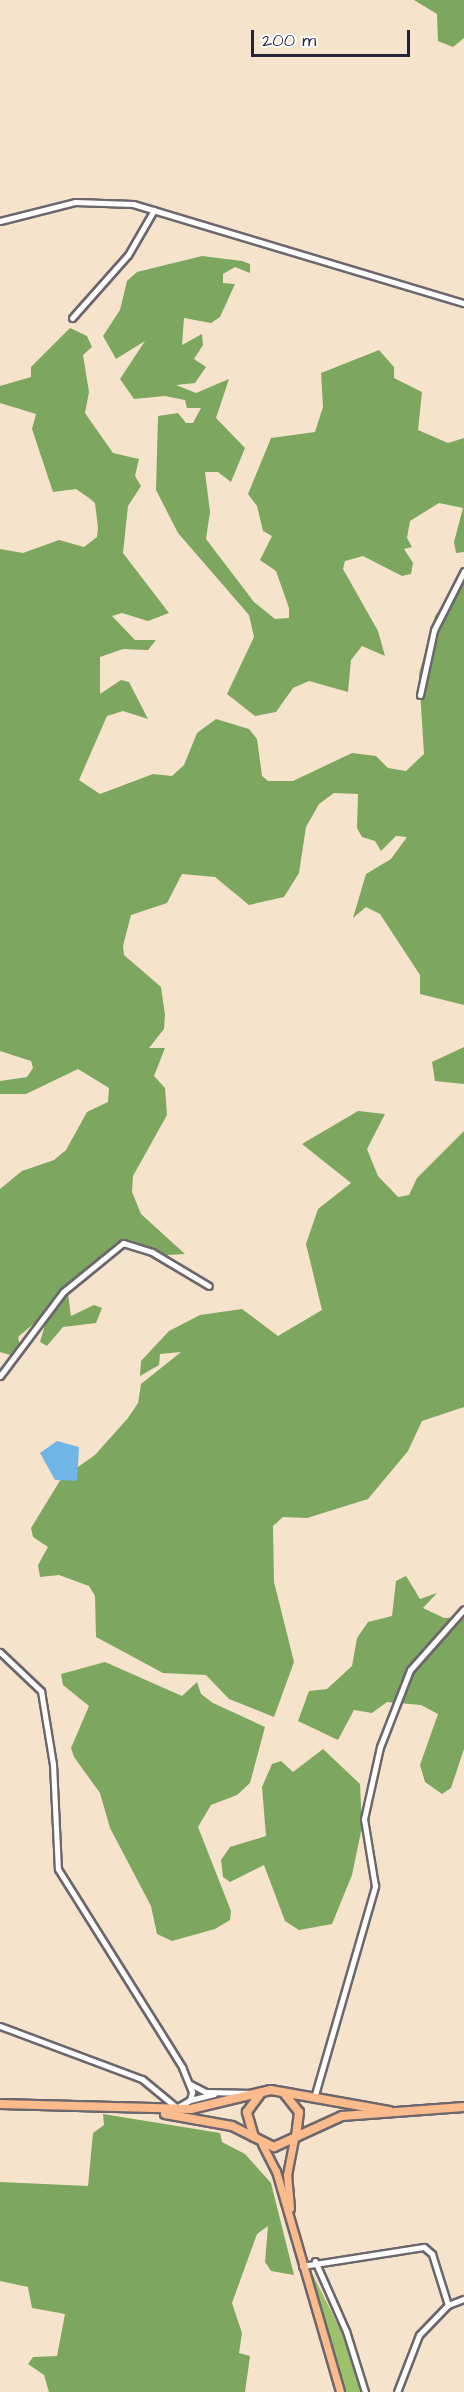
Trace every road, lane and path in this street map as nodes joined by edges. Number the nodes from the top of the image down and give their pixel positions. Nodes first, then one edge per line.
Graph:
1 (154, 210) junction
2 (0, 221) edge
3 (464, 303) edge
4 (72, 318) dead end
5 (464, 571) edge
6 (420, 695) dead end
7 (209, 1286) dead end
8 (0, 1376) edge
9 (464, 1609) edge
10 (0, 1652) edge
11 (0, 2026) edge
12 (190, 2084) junction
13 (227, 2090) junction
14 (264, 2091) junction
15 (281, 2091) junction
16 (254, 2093) junction
17 (314, 2098) junction
18 (190, 2100) junction
19 (0, 2104) edge
20 (464, 2107) edge
21 (174, 2108) junction
22 (128, 2109) junction
23 (389, 2111) junction
24 (295, 2138) junction
25 (260, 2143) junction
26 (291, 2226) junction
27 (315, 2261) junction
28 (302, 2266) junction
29 (464, 2299) edge
30 (448, 2305) junction
31 (340, 2392) edge
32 (365, 2392) edge
33 (397, 2392) edge

1 - 2 street
1 - 3 street
1 - 4 street
5 - 6 street
7 - 8 street
9 - 17 street
10 - 12 street
11 - 21 street
12 - 13 street
12 - 18 street
13 - 16 street
13 - 18 street
14 - 15 highway
14 - 16 highway
14 - 25 highway
15 - 17 highway
15 - 24 highway
16 - 21 highway
17 - 23 highway
18 - 21 street
19 - 22 highway
20 - 23 highway
21 - 22 highway
22 - 25 highway
23 - 24 highway
24 - 25 highway
24 - 26 main road
25 - 26 main road
26 - 28 main road
27 - 28 street
27 - 30 street
27 - 32 street
28 - 31 main road
29 - 30 street
30 - 33 street

